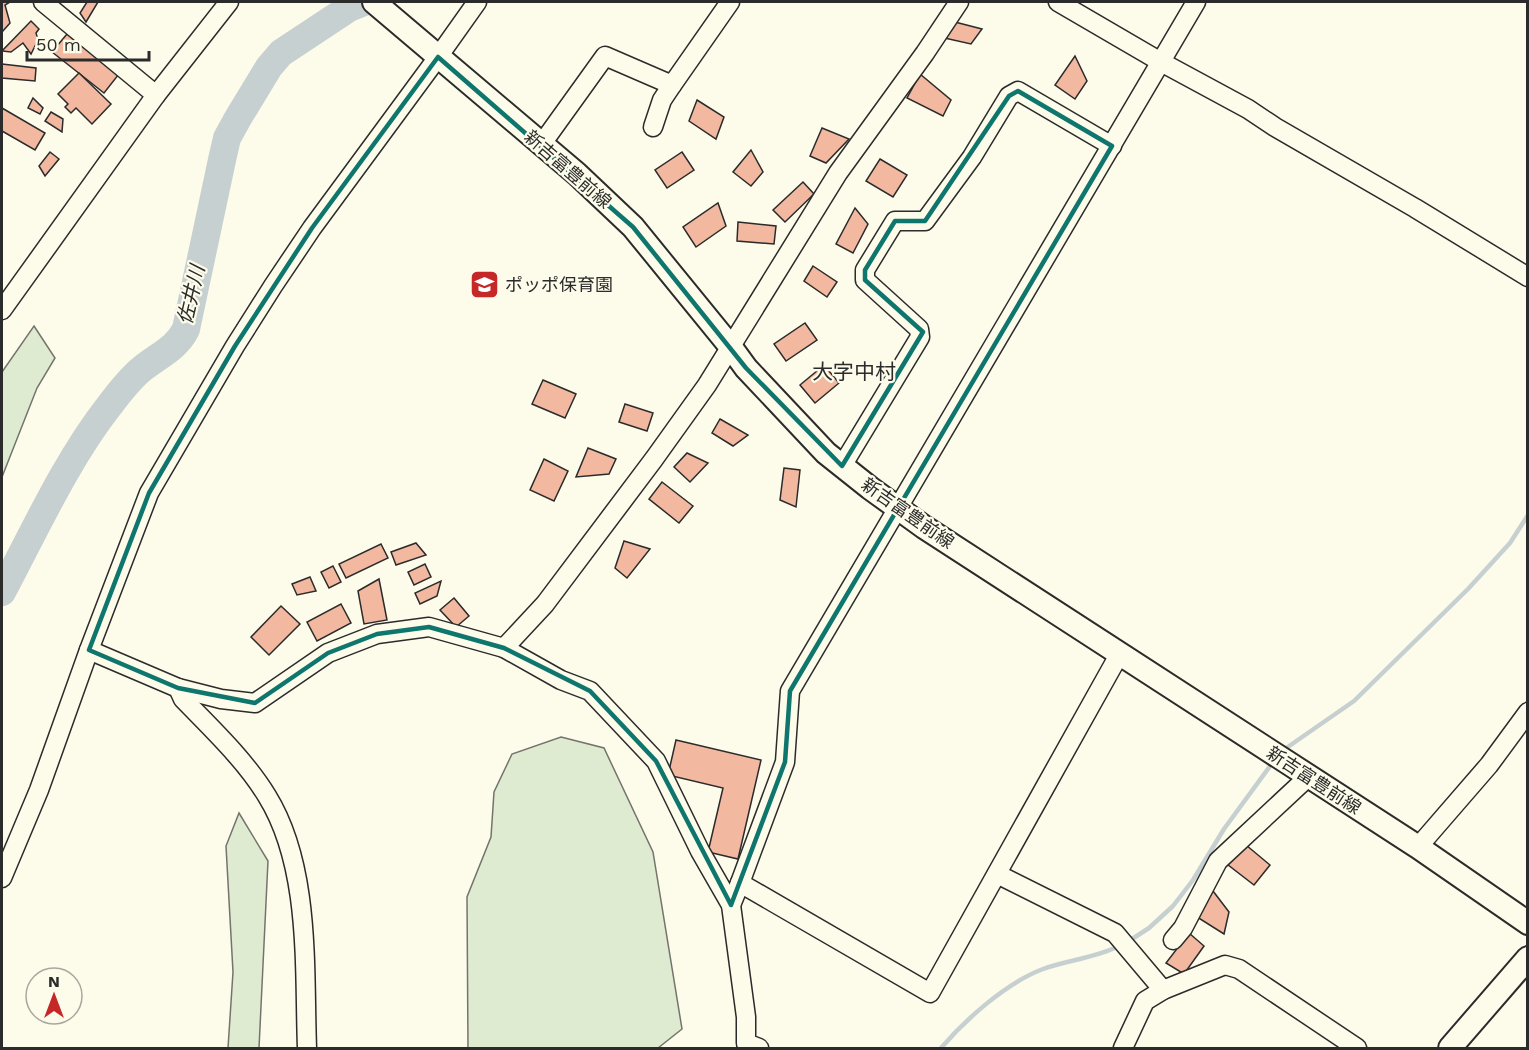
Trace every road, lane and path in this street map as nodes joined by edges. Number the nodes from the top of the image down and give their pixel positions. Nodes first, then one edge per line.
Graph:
1 (43, 2) edge
2 (229, 2) edge
3 (374, 2) edge
4 (477, 2) edge
5 (730, 2) edge
6 (959, 2) edge
7 (1058, 2) edge
8 (1196, 2) edge
9 (438, 57) junction
10 (1161, 62) junction
11 (672, 85) junction
12 (156, 95) junction
13 (653, 127) dead end
14 (541, 145) junction
15 (1112, 146) junction
16 (1527, 277) edge
17 (2, 310) edge
18 (730, 346) junction
19 (842, 466) junction
20 (898, 507) junction
21 (504, 648) junction
22 (89, 650) junction
23 (1120, 653) junction
24 (178, 688) junction
25 (1527, 712) edge
26 (1308, 777) junction
27 (1418, 847) junction
28 (997, 874) junction
29 (2, 878) edge
30 (741, 883) junction
31 (730, 904) junction
32 (1527, 923) edge
33 (1173, 940) dead end
34 (1527, 958) edge
35 (1163, 990) junction
36 (307, 1048) edge
37 (759, 1048) edge
38 (1122, 1048) edge
39 (1357, 1048) edge
40 (1449, 1048) edge

1 - 12 street
2 - 12 street
3 - 9 main road, 新吉富豊前線
4 - 9 street
5 - 11 street
6 - 18 street
7 - 10 street
8 - 10 street
9 - 14 main road, 新吉富豊前線
9 - 22 street
10 - 15 street
10 - 16 street
11 - 13 street
11 - 14 street
12 - 17 street
14 - 18 main road, 新吉富豊前線
15 - 19 street
15 - 20 street
18 - 19 main road, 新吉富豊前線
18 - 21 street
19 - 20 main road, 新吉富豊前線
20 - 23 main road, 新吉富豊前線
20 - 30 street
21 - 24 street
21 - 31 street
22 - 24 street
22 - 29 street
23 - 26 main road, 新吉富豊前線
23 - 28 street
24 - 36 street
25 - 27 street
26 - 27 main road, 新吉富豊前線
26 - 33 street
27 - 32 main road, 新吉富豊前線
28 - 30 street
28 - 35 street
30 - 31 street
31 - 37 street
34 - 40 main road
35 - 38 street
35 - 39 street

